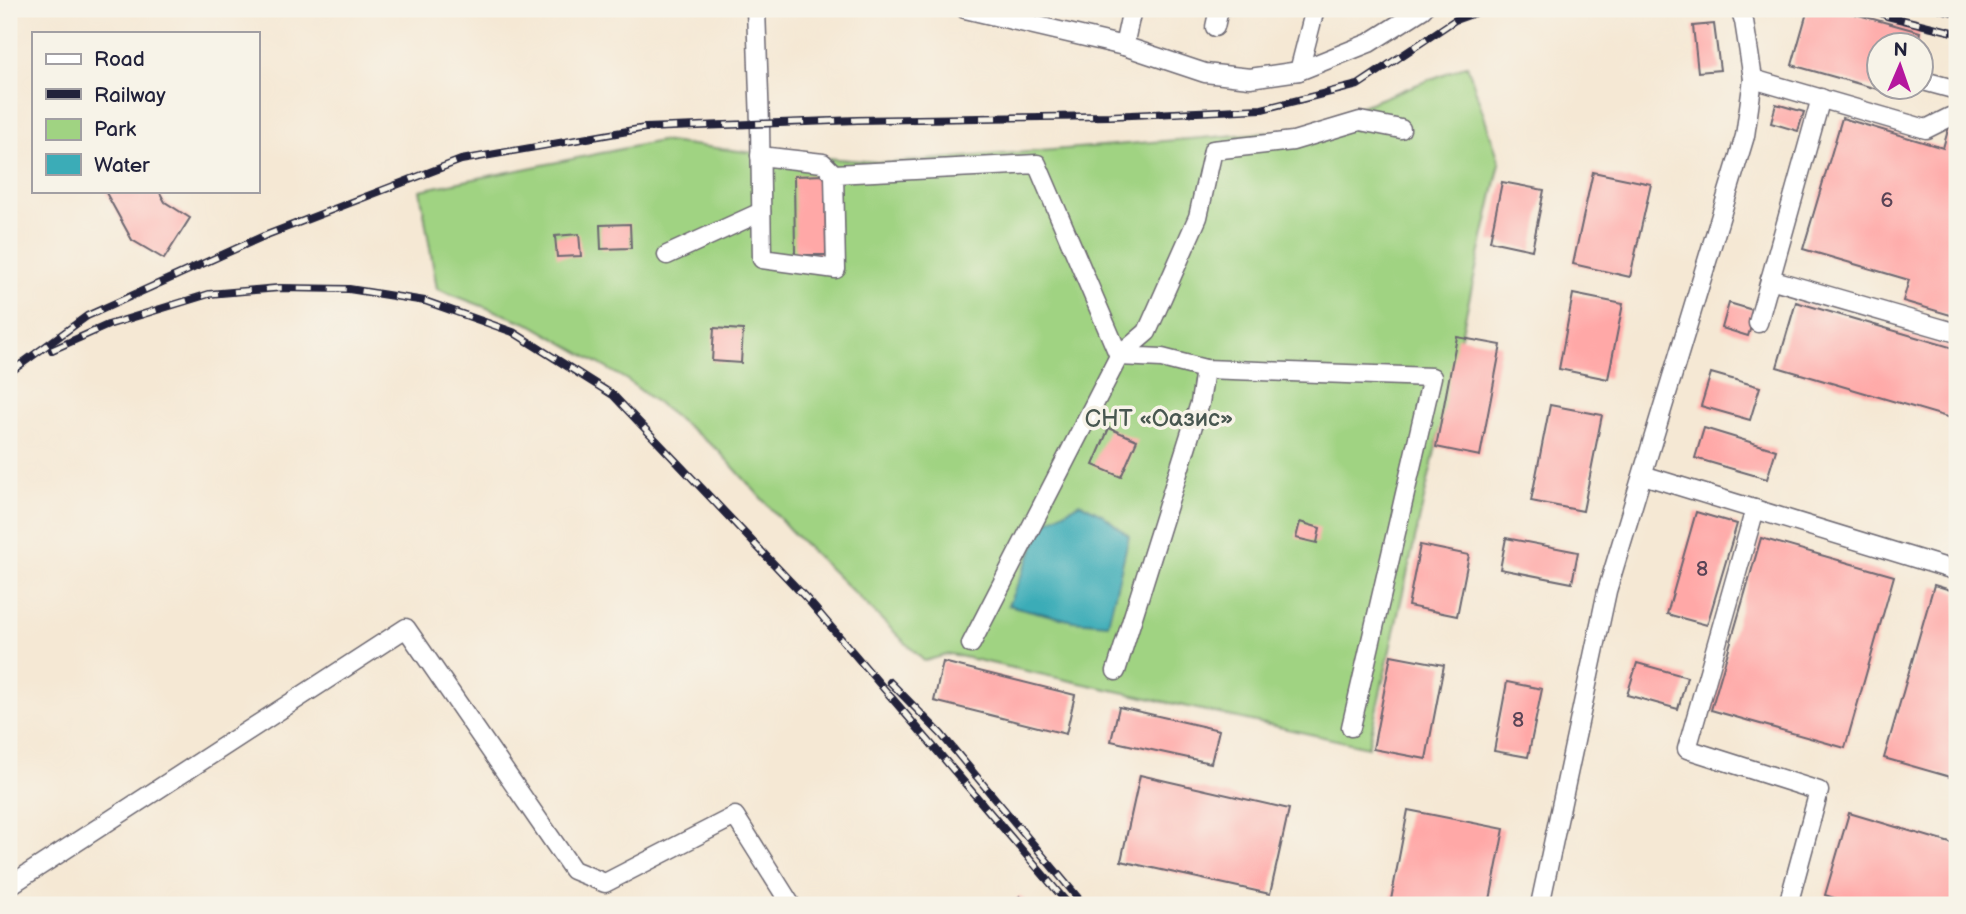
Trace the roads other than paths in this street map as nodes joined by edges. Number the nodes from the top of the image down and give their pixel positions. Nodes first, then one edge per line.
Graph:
1 (756, 9) edge
2 (965, 9) edge
3 (1132, 9) edge
4 (1219, 9) edge
5 (1315, 9) edge
6 (1423, 9) edge
7 (1740, 9) edge
8 (1215, 27) dead end
9 (1124, 46) junction
10 (1298, 71) junction
11 (1753, 79) junction
12 (1934, 84) edge
13 (1957, 90) edge
14 (1821, 98) junction
15 (1957, 119) edge
16 (1401, 129) dead end
17 (760, 156) junction
18 (834, 174) junction
19 (761, 212) junction
20 (667, 255) dead end
21 (1770, 279) junction
22 (1758, 323) dead end
23 (1957, 332) edge
24 (1119, 356) junction
25 (1205, 369) junction
26 (1643, 475) junction
27 (1755, 509) junction
28 (1957, 571) edge
29 (971, 644) dead end
30 (1116, 671) dead end
31 (1350, 727) dead end
32 (9, 886) edge
33 (791, 905) edge
34 (1540, 905) edge
35 (1788, 905) edge

1 - 17 street
2 - 9 street
3 - 9 street
4 - 8 street
5 - 10 street
6 - 10 street
7 - 11 street
9 - 10 street
11 - 14 street
11 - 26 street
12 - 13 street
14 - 15 street
14 - 21 street
16 - 24 street
17 - 18 street
17 - 19 street
18 - 19 street
18 - 24 street
19 - 20 street
21 - 22 street
21 - 23 street
24 - 25 street
24 - 29 street
25 - 30 street
25 - 31 street
26 - 27 street
26 - 34 street
27 - 28 street
27 - 35 street
32 - 33 street

